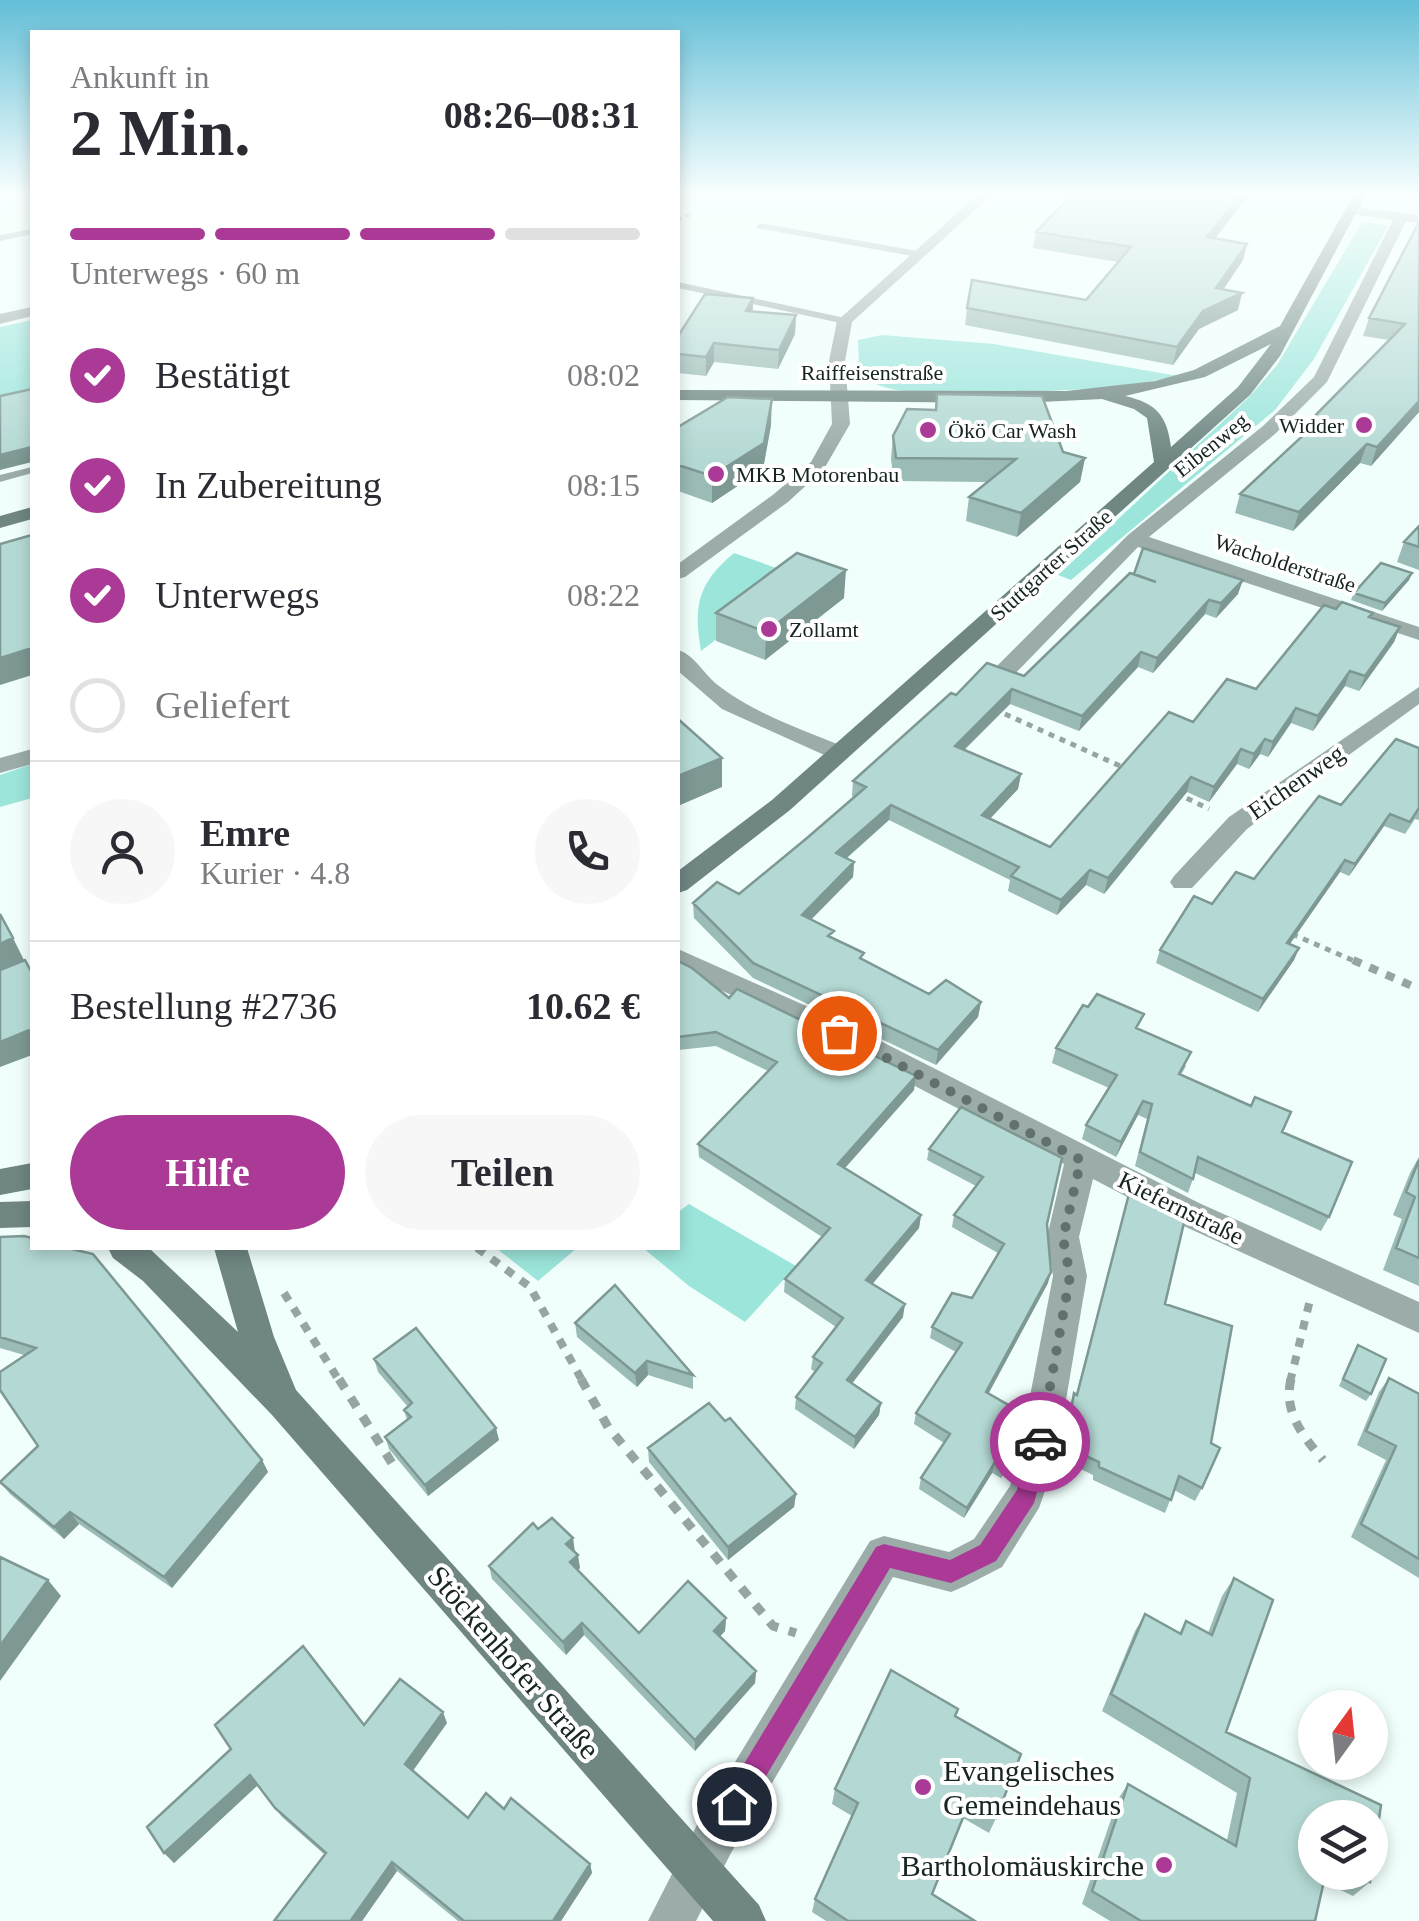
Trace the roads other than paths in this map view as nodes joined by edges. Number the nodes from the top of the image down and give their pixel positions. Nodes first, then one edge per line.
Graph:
1 (888, 282) edge
2 (1312, 282) edge
3 (1375, 282) edge
4 (680, 285) edge
5 (30, 312) edge
6 (0, 319) edge
7 (845, 321) junction
8 (1290, 324) junction
9 (1098, 394) junction
10 (680, 395) edge
11 (842, 397) junction
12 (1163, 465) junction
13 (30, 471) edge
14 (0, 479) edge
15 (30, 514) edge
16 (0, 522) edge
17 (1135, 539) junction
18 (680, 571) edge
19 (1419, 634) edge
20 (680, 659) edge
21 (1002, 674) edge
22 (1419, 694) edge
23 (839, 753) junction
24 (30, 757) edge
25 (0, 766) edge
26 (680, 882) edge
27 (1183, 882) dead end
28 (680, 960) edge
29 (1081, 1160) junction
30 (30, 1176) edge
31 (0, 1182) edge
32 (30, 1214) edge
33 (0, 1215) edge
34 (128, 1250) edge
35 (232, 1250) edge
36 (1419, 1318) edge
37 (285, 1404) junction
38 (697, 1870) junction
39 (670, 1921) edge
40 (743, 1921) edge

1 - 7 street
2 - 8 main road, Stuttgarter Straße
3 - 17 street, Eibenweg
4 - 7 lane
5 - 6 street
7 - 11 street
8 - 9 main road, Raiffeisenstraße
8 - 12 main road, Stuttgarter Straße
9 - 11 main road, Raiffeisenstraße
9 - 12 main road
10 - 11 main road, Raiffeisenstraße
11 - 18 street
12 - 23 main road, Stuttgarter Straße
13 - 14 lane
15 - 16 main road
17 - 19 street, Wacholderstraße
17 - 21 street, Eibenweg
20 - 23 street
22 - 27 street, Eichenweg
23 - 26 main road, Stuttgarter Straße
24 - 25 street
28 - 29 street, Kiefernstraße
29 - 36 street, Kiefernstraße
29 - 38 street
30 - 31 main road
32 - 33 main road
34 - 37 main road, Stöckenhofer Straße
35 - 37 main road
37 - 38 main road, Stöckenhofer Straße
38 - 39 street
38 - 40 main road, Stöckenhofer Straße

